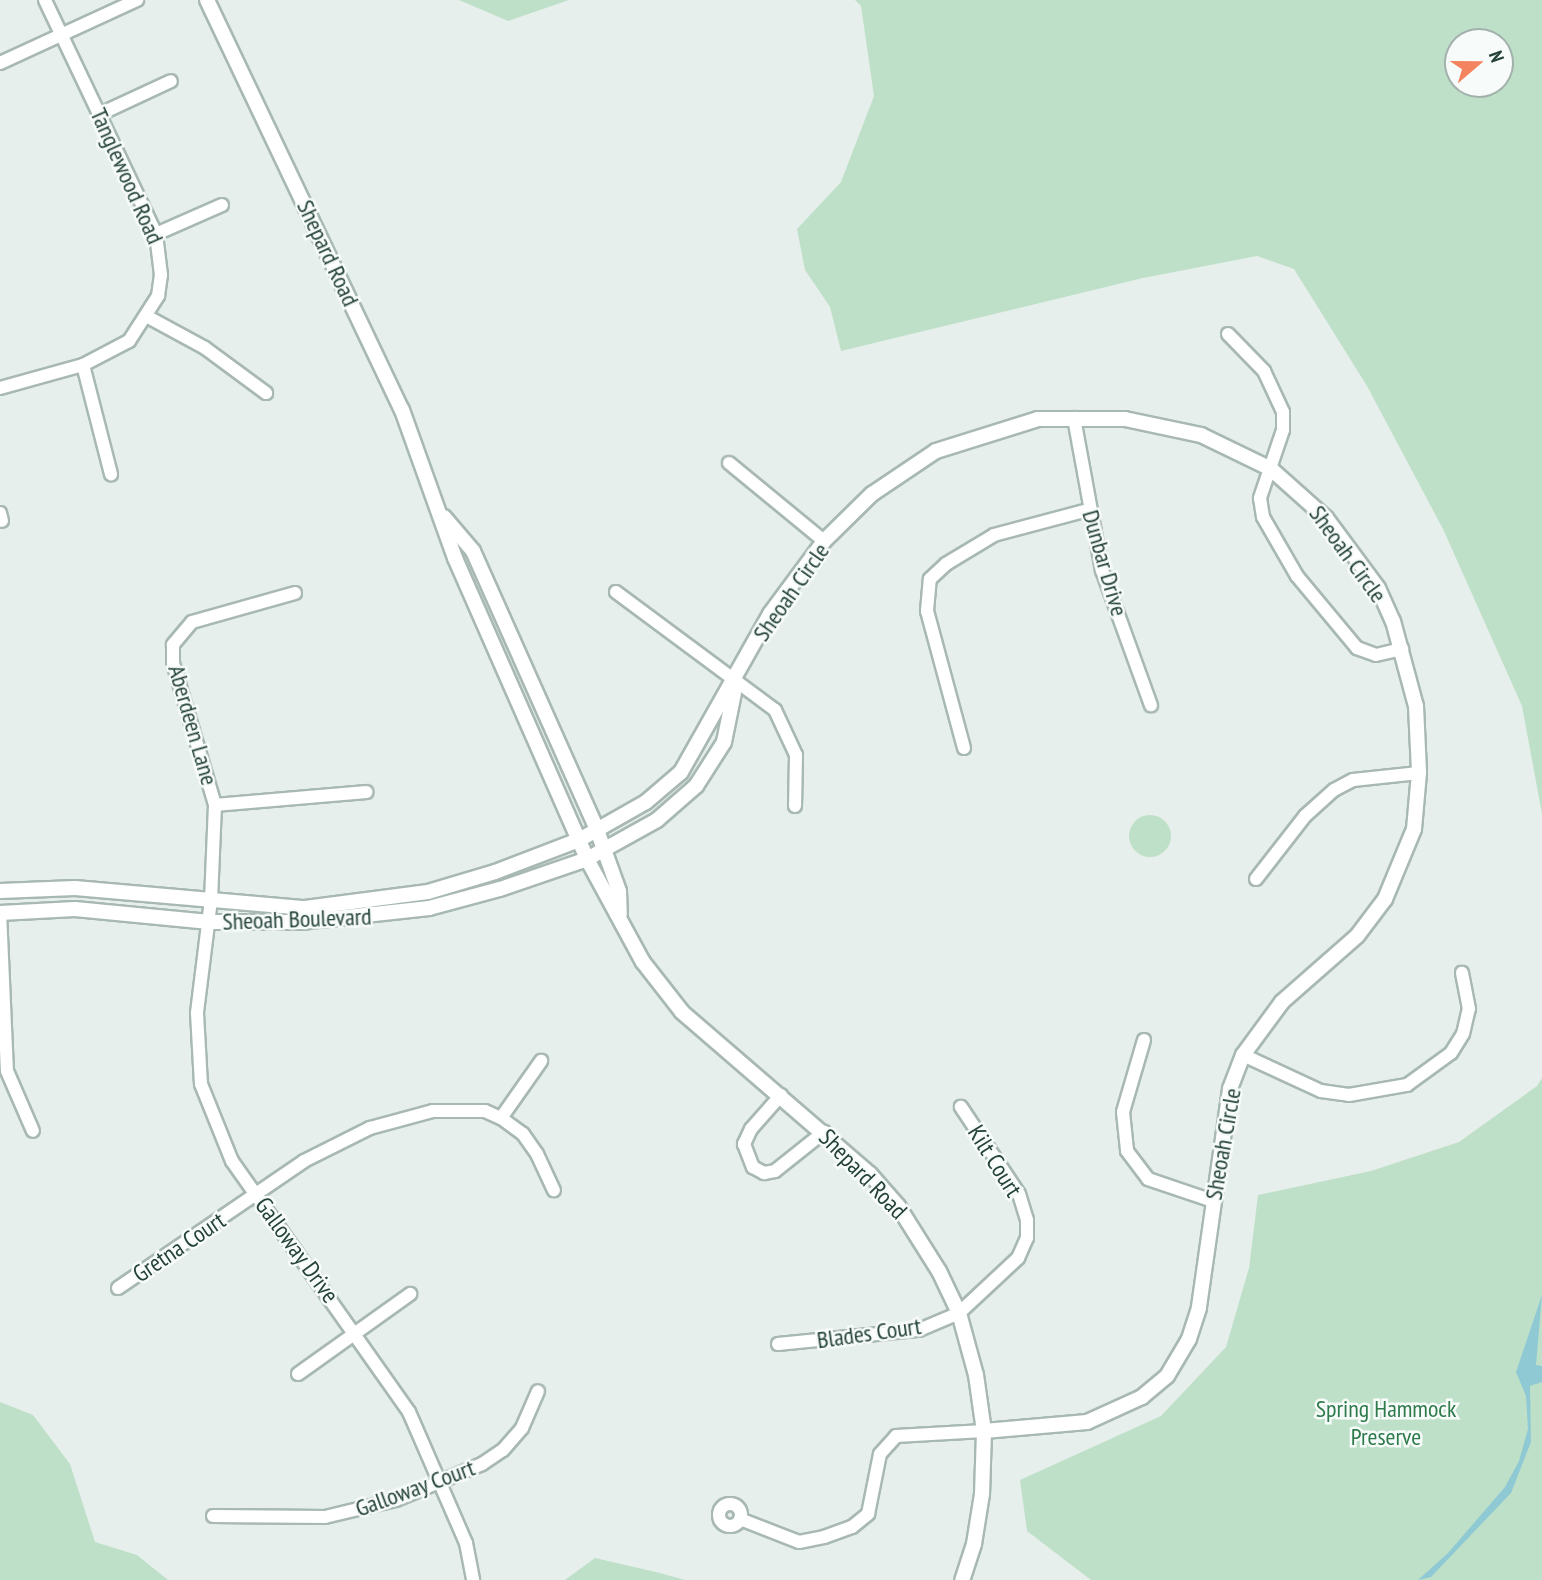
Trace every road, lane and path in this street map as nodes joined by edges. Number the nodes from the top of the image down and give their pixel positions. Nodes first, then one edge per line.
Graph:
1 (45, 0) edge
2 (137, 0) edge
3 (207, 0) edge
4 (61, 35) junction
5 (0, 63) edge
6 (172, 81) dead end
7 (100, 114) junction
8 (222, 205) dead end
9 (156, 233) junction
10 (148, 317) junction
11 (1228, 334) dead end
12 (83, 365) junction
13 (0, 388) edge
14 (266, 393) dead end
15 (1074, 418) junction
16 (729, 463) dead end
17 (1271, 469) junction
18 (111, 474) dead end
19 (1088, 510) junction
20 (439, 511) junction
21 (824, 541) junction
22 (616, 592) dead end
23 (295, 593) dead end
24 (1402, 649) junction
25 (737, 678) junction
26 (1150, 705) dead end
27 (964, 748) dead end
28 (1419, 773) junction
29 (366, 792) dead end
30 (215, 805) junction
31 (795, 806) dead end
32 (597, 830) junction
33 (579, 840) junction
34 (605, 849) junction
35 (587, 859) junction
36 (1256, 878) dead end
37 (0, 891) edge
38 (212, 900) junction
39 (0, 912) edge
40 (620, 916) junction
41 (209, 922) junction
42 (1462, 973) dead end
43 (1144, 1040) dead end
44 (1243, 1055) junction
45 (541, 1060) dead end
46 (781, 1096) junction
47 (961, 1107) dead end
48 (501, 1118) junction
49 (33, 1131) dead end
50 (824, 1132) junction
51 (554, 1190) dead end
52 (257, 1194) junction
53 (1213, 1201) junction
54 (118, 1288) dead end
55 (410, 1294) dead end
56 (959, 1313) junction
57 (356, 1332) junction
58 (778, 1344) dead end
59 (298, 1374) dead end
60 (538, 1391) dead end
61 (984, 1431) junction
62 (442, 1481) junction
63 (213, 1516) dead end
64 (740, 1519) dead end
65 (473, 1580) edge
66 (962, 1580) edge

1 - 4 street, Tanglewood Road
2 - 4 street
3 - 20 street, Shepard Road
4 - 5 street
4 - 7 street, Tanglewood Road
6 - 7 street
7 - 9 street, Tanglewood Road
8 - 9 street
9 - 10 street, Tanglewood Road
10 - 12 street, Tanglewood Road
10 - 14 street
11 - 17 street
12 - 13 street, Tanglewood Road
12 - 18 street
15 - 17 street, Sheoah Circle
15 - 19 street, Dunbar Drive
15 - 21 street, Sheoah Circle
16 - 21 street
17 - 24 street, Sheoah Circle
17 - 24 street
19 - 26 street, Dunbar Drive
19 - 27 street
20 - 32 street, Shepard Road
20 - 33 street, Shepard Road
21 - 25 street, Sheoah Circle
22 - 25 street
23 - 30 street, Aberdeen Lane
24 - 28 street, Sheoah Circle
25 - 31 street
25 - 32 street, Sheoah Circle
25 - 34 street, Sheoah Circle
28 - 36 street
28 - 44 street, Sheoah Circle
29 - 30 street
30 - 38 street, Aberdeen Lane
32 - 33 street, Sheoah Circle
32 - 34 street, Shepard Road
33 - 35 street, Shepard Road
33 - 38 street, Sheoah Boulevard
34 - 35 street, Sheoah Circle
34 - 40 street, Shepard Road
35 - 40 street, Shepard Road
35 - 41 street, Sheoah Boulevard
37 - 38 street, Sheoah Boulevard
38 - 41 street, Galloway Drive
39 - 41 street, Sheoah Boulevard
39 - 49 street
40 - 46 street, Shepard Road
41 - 52 street, Galloway Drive
42 - 44 street
43 - 53 street
44 - 53 street, Sheoah Circle
45 - 48 street
46 - 50 street, Shepard Road
46 - 50 street
47 - 56 street, Kilt Court
48 - 51 street, Gretna Court
48 - 52 street, Gretna Court
50 - 56 street, Shepard Road
52 - 54 street, Gretna Court
52 - 57 street, Galloway Drive
53 - 61 street, Sheoah Circle
55 - 57 street
56 - 58 street, Blades Court
56 - 61 street, Shepard Road
57 - 59 street
57 - 62 street, Galloway Drive
60 - 62 street, Galloway Court
61 - 64 street
61 - 66 street, Shepard Road
62 - 63 street, Galloway Court
62 - 65 street, Galloway Drive

